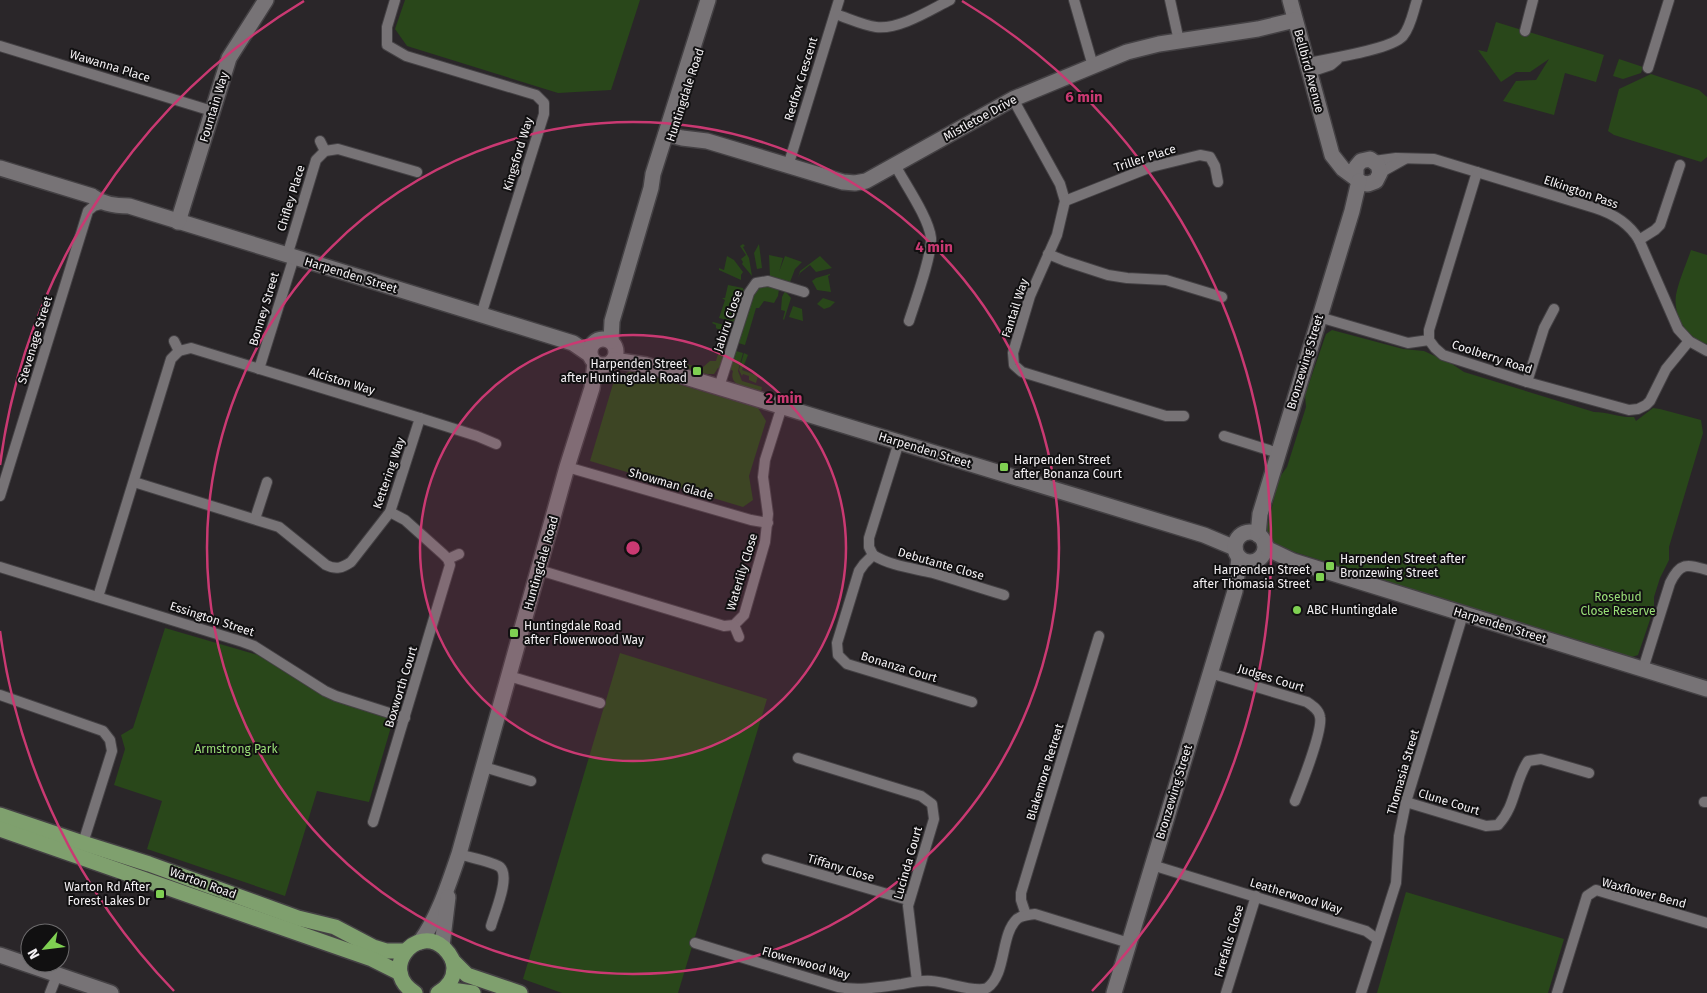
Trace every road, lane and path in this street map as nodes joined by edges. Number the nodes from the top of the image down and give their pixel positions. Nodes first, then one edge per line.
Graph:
1 (266, 0) edge
2 (395, 0) edge
3 (708, 0) edge
4 (716, 0) edge
5 (839, 0) edge
6 (950, 0) edge
7 (1074, 0) edge
8 (1170, 0) edge
9 (1290, 0) edge
10 (1416, 0) edge
11 (1534, 0) edge
12 (1669, 0) edge
13 (835, 14) junction
14 (1296, 24) junction
15 (1524, 31) dead end
16 (1179, 41) junction
17 (0, 46) edge
18 (1093, 66) junction
19 (1308, 68) junction
20 (1648, 68) dead end
21 (1013, 99) junction
22 (212, 111) junction
23 (671, 130) junction
24 (320, 141) dead end
25 (325, 151) junction
26 (895, 165) junction
27 (1680, 165) dead end
28 (788, 166) junction
29 (0, 168) edge
30 (417, 172) dead end
31 (1477, 172) junction
32 (1367, 173) junction
33 (1218, 182) dead end
34 (92, 196) junction
35 (1065, 201) junction
36 (106, 203) junction
37 (129, 206) junction
38 (178, 222) junction
39 (1639, 240) junction
40 (1048, 254) junction
41 (290, 257) junction
42 (804, 292) dead end
43 (1222, 296) dead end
44 (1554, 309) dead end
45 (481, 315) junction
46 (1319, 317) junction
47 (909, 321) dead end
48 (1429, 340) junction
49 (174, 341) dead end
50 (1689, 341) junction
51 (601, 347) junction
52 (179, 351) junction
53 (1707, 352) edge
54 (612, 361) junction
55 (646, 365) junction
56 (259, 369) junction
57 (1527, 382) junction
58 (719, 387) junction
59 (592, 388) junction
60 (782, 406) junction
61 (1184, 416) dead end
62 (420, 418) junction
63 (1224, 436) dead end
64 (899, 442) junction
65 (496, 444) dead end
66 (1278, 453) junction
67 (567, 467) junction
68 (134, 482) junction
69 (267, 482) dead end
70 (0, 496) edge
71 (390, 512) junction
72 (255, 519) junction
73 (768, 523) junction
74 (1250, 547) junction
75 (459, 554) dead end
76 (872, 556) junction
77 (448, 559) junction
78 (0, 567) edge
79 (539, 570) junction
80 (1707, 570) edge
81 (1004, 595) dead end
82 (98, 597) junction
83 (1464, 614) junction
84 (734, 625) junction
85 (1099, 636) dead end
86 (739, 637) dead end
87 (1643, 669) junction
88 (1210, 673) junction
89 (509, 676) junction
90 (1707, 689) edge
91 (0, 695) edge
92 (972, 702) dead end
93 (600, 703) dead end
94 (405, 718) junction
95 (798, 758) dead end
96 (484, 766) junction
97 (1589, 773) dead end
98 (531, 781) dead end
99 (1295, 801) dead end
100 (1406, 802) junction
101 (0, 814) edge
102 (373, 822) dead end
103 (0, 830) edge
104 (83, 844) junction
105 (459, 854) junction
106 (767, 859) dead end
107 (1152, 864) junction
108 (449, 884) junction
109 (1256, 896) junction
110 (908, 900) junction
111 (1026, 915) junction
112 (1707, 923) edge
113 (490, 926) dead end
114 (1377, 939) junction
115 (420, 942) junction
116 (695, 943) dead end
117 (1129, 943) junction
118 (442, 946) junction
119 (405, 951) junction
120 (0, 955) edge
121 (453, 961) junction
122 (400, 973) junction
123 (57, 975) junction
124 (917, 981) junction
125 (441, 991) edge
126 (411, 992) edge
127 (1559, 992) edge
128 (50, 993) edge
129 (111, 993) edge
130 (472, 993) edge
131 (520, 993) edge
132 (1114, 993) edge
133 (1226, 993) edge
134 (1361, 993) edge

1 - 22 street, Fountain Way
2 - 45 street, Kingsford Way
3 - 23 street, Huntingdale Road
4 - 23 street, Huntingdale Road
5 - 13 street, Redfox Crescent
6 - 13 street
7 - 18 street
8 - 16 street
9 - 14 street, Bellbird Avenue
10 - 19 street
11 - 15 street
12 - 20 street
13 - 28 street, Redfox Crescent
14 - 16 street, Mistletoe Drive
14 - 19 street, Bellbird Avenue
16 - 18 street, Mistletoe Drive
17 - 22 street, Wawanna Place
18 - 21 street, Mistletoe Drive
19 - 32 street, Bellbird Avenue
21 - 26 street, Mistletoe Drive
21 - 35 street
22 - 38 street, Fountain Way
23 - 28 street, Mistletoe Drive
23 - 51 street, Huntingdale Road
24 - 25 street
25 - 30 street
25 - 41 street, Chifley Place
26 - 28 street, Mistletoe Drive
26 - 47 street
27 - 39 street
29 - 34 street, Harpenden Street
31 - 32 street, Elkington Pass
31 - 39 street, Elkington Pass
31 - 48 street
32 - 46 street, Bronzewing Street
33 - 35 street, Triller Place
34 - 36 street, Harpenden Street
34 - 37 street, Harpenden Street
35 - 40 street, Fantail Way
36 - 37 street, Harpenden Street
36 - 70 street, Stevenage Street
37 - 38 street, Harpenden Street
38 - 41 street, Harpenden Street
39 - 50 street, Elkington Pass
40 - 43 street
40 - 61 street, Fantail Way
41 - 45 street, Harpenden Street
41 - 56 street, Bonney Street
42 - 58 street, Jabiru Close
44 - 57 street
45 - 51 street, Harpenden Street
46 - 48 street
46 - 66 street, Bronzewing Street
48 - 57 street, Coolberry Road
49 - 52 street
50 - 53 street, Elkington Pass
50 - 57 street, Coolberry Road
51 - 54 street, Harpenden Street
51 - 55 street, Harpenden Street
51 - 59 street, Huntingdale Road
52 - 56 street, Alciston Way
52 - 68 street
54 - 55 street, Harpenden Street
54 - 59 street, Huntingdale Road
55 - 58 street, Harpenden Street
56 - 62 street, Alciston Way
58 - 60 street, Harpenden Street
59 - 67 street, Huntingdale Road
60 - 64 street, Harpenden Street
60 - 73 street, Waterlily Close
62 - 65 street, Alciston Way
62 - 71 street, Kettering Way
63 - 66 street
64 - 74 street, Harpenden Street
64 - 76 street
66 - 74 street, Bronzewing Street
67 - 73 street, Showman Glade
67 - 79 street, Huntingdale Road
68 - 72 street, Kettering Way
68 - 82 street
69 - 72 street
71 - 72 street, Kettering Way
71 - 77 street
73 - 84 street, Waterlily Close
74 - 83 street, Harpenden Street
74 - 88 street, Bronzewing Street
75 - 77 street
76 - 81 street, Debutante Close
76 - 92 street, Bonanza Court
77 - 94 street, Boxworth Court
78 - 82 street, Essington Street
79 - 84 street, Waterlily Close
79 - 89 street, Huntingdale Road
80 - 87 street
82 - 94 street, Essington Street
83 - 87 street, Harpenden Street
83 - 100 street, Thomasia Street
84 - 86 street, Waterlily Close
85 - 111 street, Blakemore Retreat
87 - 90 street, Harpenden Street
88 - 99 street, Judges Court
88 - 107 street, Bronzewing Street
89 - 93 street
89 - 96 street, Huntingdale Road
91 - 104 street
94 - 102 street, Boxworth Court
95 - 110 street, Lucinda Court
96 - 98 street
96 - 105 street, Huntingdale Road
97 - 100 street, Clune Court
100 - 114 street, Thomasia Street
101 - 104 main road, Warton Road
103 - 122 main road, Warton Road
104 - 119 main road, Warton Road
105 - 108 street, Huntingdale Road
105 - 113 street
106 - 110 street, Tiffany Close
107 - 109 street, Leatherwood Way
107 - 117 street, Bronzewing Street
108 - 115 street, Huntingdale Road
108 - 118 street, Huntingdale Road
109 - 114 street, Leatherwood Way
109 - 133 street, Firefalls Close
110 - 124 street, Lucinda Court
111 - 117 street
111 - 124 street, Flowerwood Way
112 - 127 street, Waxflower Bend
114 - 134 street
115 - 118 main road
115 - 119 main road
116 - 124 street, Flowerwood Way
117 - 132 street, Bronzewing Street
118 - 121 main road
119 - 122 main road
120 - 123 street
121 - 125 main road
121 - 131 main road
122 - 126 main road
123 - 128 street
123 - 129 street
125 - 130 main road

